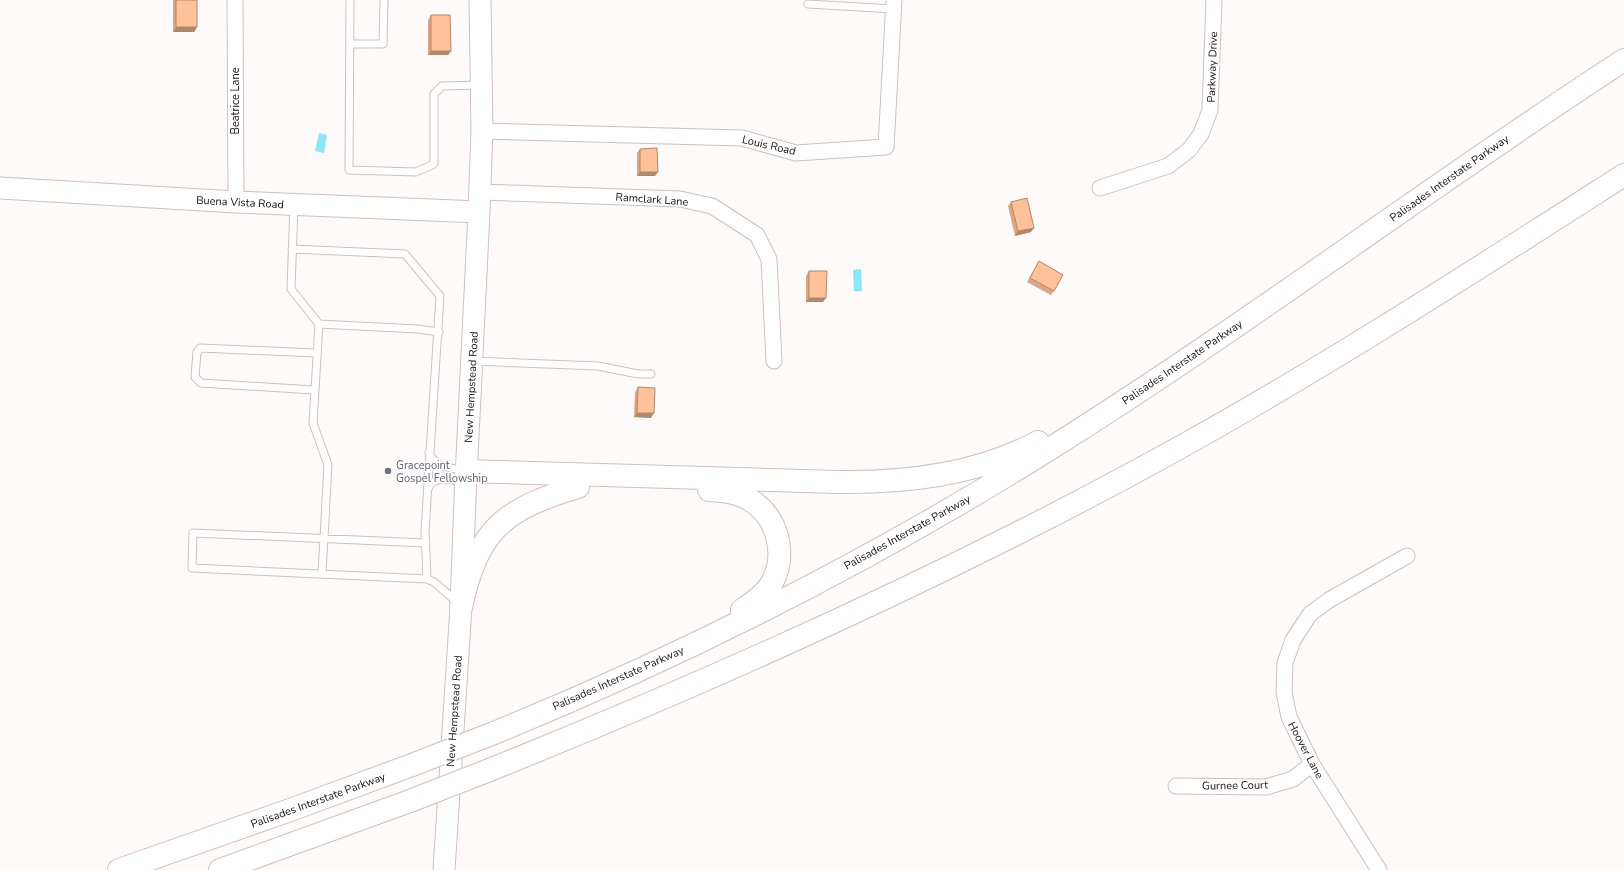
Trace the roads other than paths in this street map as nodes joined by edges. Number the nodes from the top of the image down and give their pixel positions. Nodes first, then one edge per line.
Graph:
1 (235, 0) edge
2 (350, 0) edge
3 (384, 0) edge
4 (480, 0) edge
5 (1214, 0) edge
6 (808, 4) dead end
7 (894, 4) edge
8 (350, 44) junction
9 (1624, 60) edge
10 (481, 85) junction
11 (482, 131) junction
12 (1624, 175) edge
13 (0, 188) edge
14 (1100, 188) dead end
15 (480, 192) junction
16 (236, 202) junction
17 (294, 205) junction
18 (480, 212) junction
19 (292, 249) junction
20 (319, 324) junction
21 (438, 332) junction
22 (317, 353) junction
23 (472, 361) junction
24 (774, 361) dead end
25 (1176, 366) junction
26 (651, 374) dead end
27 (314, 390) junction
28 (429, 452) junction
29 (466, 477) junction
30 (578, 487) junction
31 (427, 493) junction
32 (325, 539) junction
33 (426, 543) junction
34 (1407, 556) dead end
35 (322, 574) junction
36 (427, 579) junction
37 (461, 607) junction
38 (601, 687) junction
39 (1312, 764) junction
40 (1176, 786) dead end
41 (374, 814) junction
42 (119, 870) edge
43 (220, 870) edge
44 (242, 870) edge
45 (444, 870) edge
46 (1379, 870) edge

1 - 16 street, Beatrice Lane
2 - 8 lane
3 - 8 lane
4 - 10 street, New Hempstead Road
5 - 14 street, Parkway Drive
6 - 7 lane
7 - 11 street, Louis Road
8 - 10 lane
9 - 25 highway, Palisades Interstate Parkway
10 - 11 street, New Hempstead Road
11 - 15 street, New Hempstead Road
12 - 41 highway, bridge
13 - 16 street, Buena Vista Road
15 - 18 street, New Hempstead Road
15 - 24 street, Ramclark Lane
16 - 17 street, Buena Vista Road
17 - 18 street, Buena Vista Road
17 - 19 lane
18 - 23 street, New Hempstead Road
19 - 20 lane
19 - 21 lane
20 - 21 lane
20 - 22 lane
21 - 28 lane
22 - 27 lane
22 - 27 lane
23 - 26 lane
23 - 29 street, New Hempstead Road
25 - 29 highway
25 - 38 highway, Palisades Interstate Parkway
27 - 32 lane
28 - 29 lane
28 - 31 lane
29 - 30 highway
29 - 31 lane
29 - 37 street, New Hempstead Road
30 - 37 highway
30 - 38 highway
31 - 33 lane
32 - 33 lane
32 - 35 lane
32 - 35 lane
33 - 36 lane
34 - 39 street, Hoover Lane
35 - 36 lane
36 - 37 lane
37 - 45 street, New Hempstead Road
38 - 42 highway, Palisades Interstate Parkway, bridge
39 - 40 street, Gurnee Court
39 - 46 street, Hoover Lane
41 - 43 highway
41 - 44 highway

